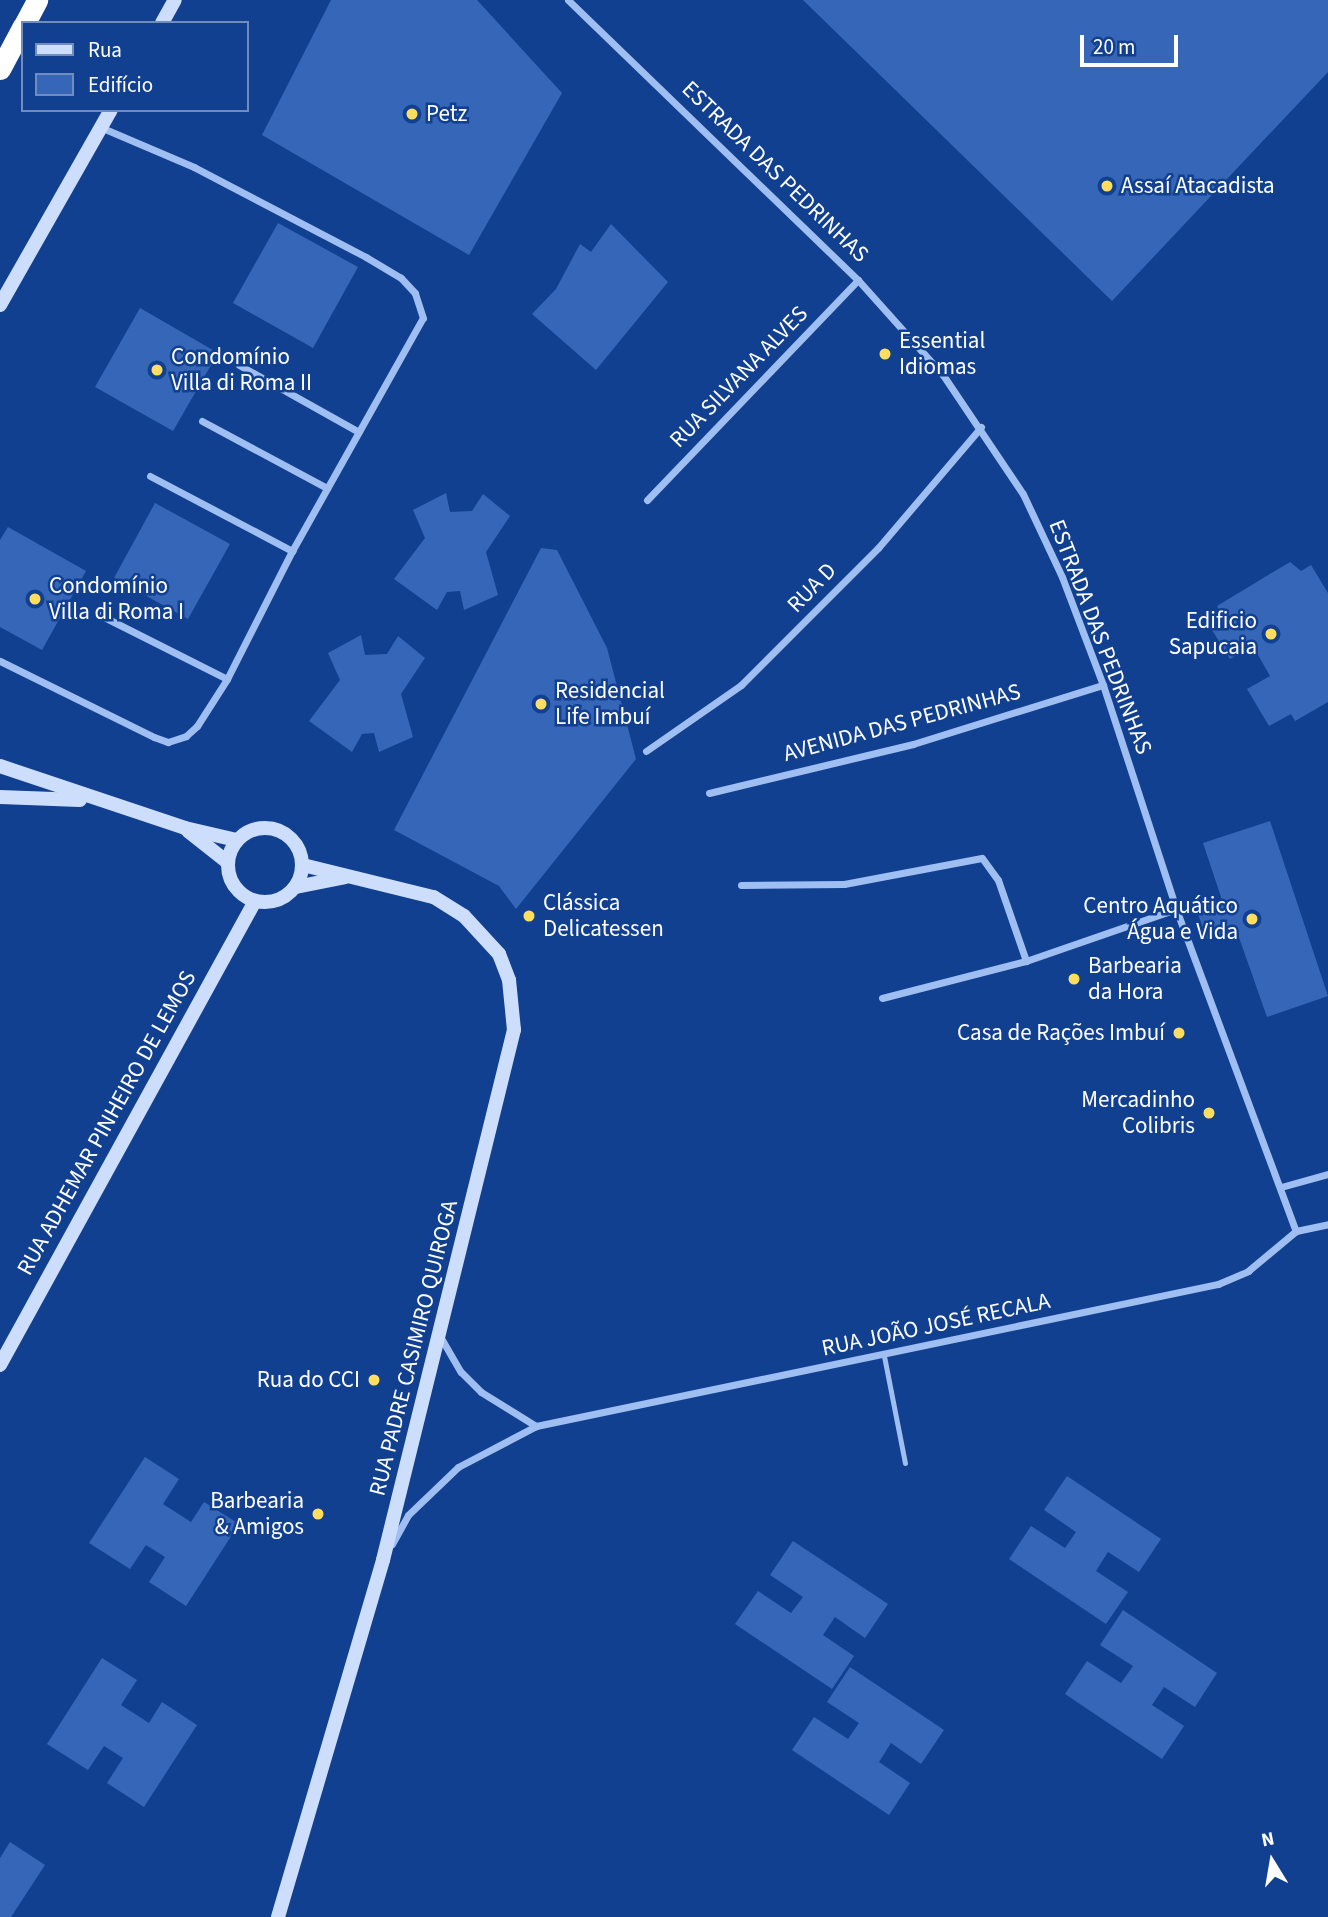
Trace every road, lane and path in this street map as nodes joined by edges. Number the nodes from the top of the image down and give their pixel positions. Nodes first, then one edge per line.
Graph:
1 (37, 0) edge
2 (175, 0) edge
3 (568, 0) edge
4 (26, 21) edge
5 (163, 21) edge
6 (21, 30) edge
7 (0, 69) edge
8 (110, 112) edge
9 (100, 127) junction
10 (858, 280) junction
11 (0, 305) edge
12 (239, 365) dead end
13 (202, 421) dead end
14 (981, 427) junction
15 (359, 432) junction
16 (150, 476) dead end
17 (327, 488) junction
18 (647, 499) dead end
19 (292, 551) junction
20 (100, 615) dead end
21 (0, 661) edge
22 (227, 679) junction
23 (1103, 685) junction
24 (646, 751) dead end
25 (0, 766) edge
26 (709, 793) dead end
27 (0, 797) edge
28 (102, 801) junction
29 (184, 828) junction
30 (236, 840) junction
31 (226, 861) junction
32 (303, 865) junction
33 (350, 876) junction
34 (741, 885) dead end
35 (296, 887) junction
36 (254, 903) junction
37 (1176, 909) junction
38 (1026, 961) junction
39 (882, 998) dead end
40 (1328, 1174) edge
41 (1281, 1187) junction
42 (1328, 1224) edge
43 (1296, 1231) junction
44 (441, 1338) junction
45 (884, 1356) junction
46 (0, 1365) edge
47 (536, 1426) junction
48 (905, 1463) dead end
49 (383, 1560) junction
50 (278, 1917) edge

1 - 4 highway
2 - 5 street
3 - 10 street, ESTRADA DAS PEDRINHAS
6 - 7 highway
8 - 9 street
9 - 11 street
9 - 15 street
10 - 14 street, ESTRADA DAS PEDRINHAS
10 - 18 street, RUA SILVANA ALVES
12 - 15 street
13 - 17 street
14 - 23 street, ESTRADA DAS PEDRINHAS
14 - 24 street, RUA D
15 - 17 street
16 - 19 street
17 - 19 street
19 - 22 street
20 - 22 street
21 - 22 street
23 - 26 street, AVENIDA DAS PEDRINHAS
23 - 37 street, ESTRADA DAS PEDRINHAS
25 - 28 street
27 - 28 street
28 - 29 street
29 - 30 street
29 - 31 street
30 - 31 street
30 - 32 street
31 - 36 street
32 - 33 street, RUA PADRE CASIMIRO QUIROGA
32 - 35 street
33 - 35 street, RUA PADRE CASIMIRO QUIROGA
33 - 44 street, RUA PADRE CASIMIRO QUIROGA
34 - 38 street
35 - 36 street
36 - 46 street, RUA ADHEMAR PINHEIRO DE LEMOS
37 - 38 street
37 - 41 street, ESTRADA DAS PEDRINHAS
38 - 39 street
40 - 41 street
41 - 43 street, ESTRADA DAS PEDRINHAS
42 - 43 street, RUA JOÃO JOSÉ RECALA
43 - 45 street, RUA JOÃO JOSÉ RECALA
44 - 47 street
44 - 49 street, RUA PADRE CASIMIRO QUIROGA
45 - 47 street, RUA JOÃO JOSÉ RECALA
45 - 48 lane
47 - 49 street, RUA JOÃO JOSÉ RECALA
49 - 50 street, RUA PADRE CASIMIRO QUIROGA

